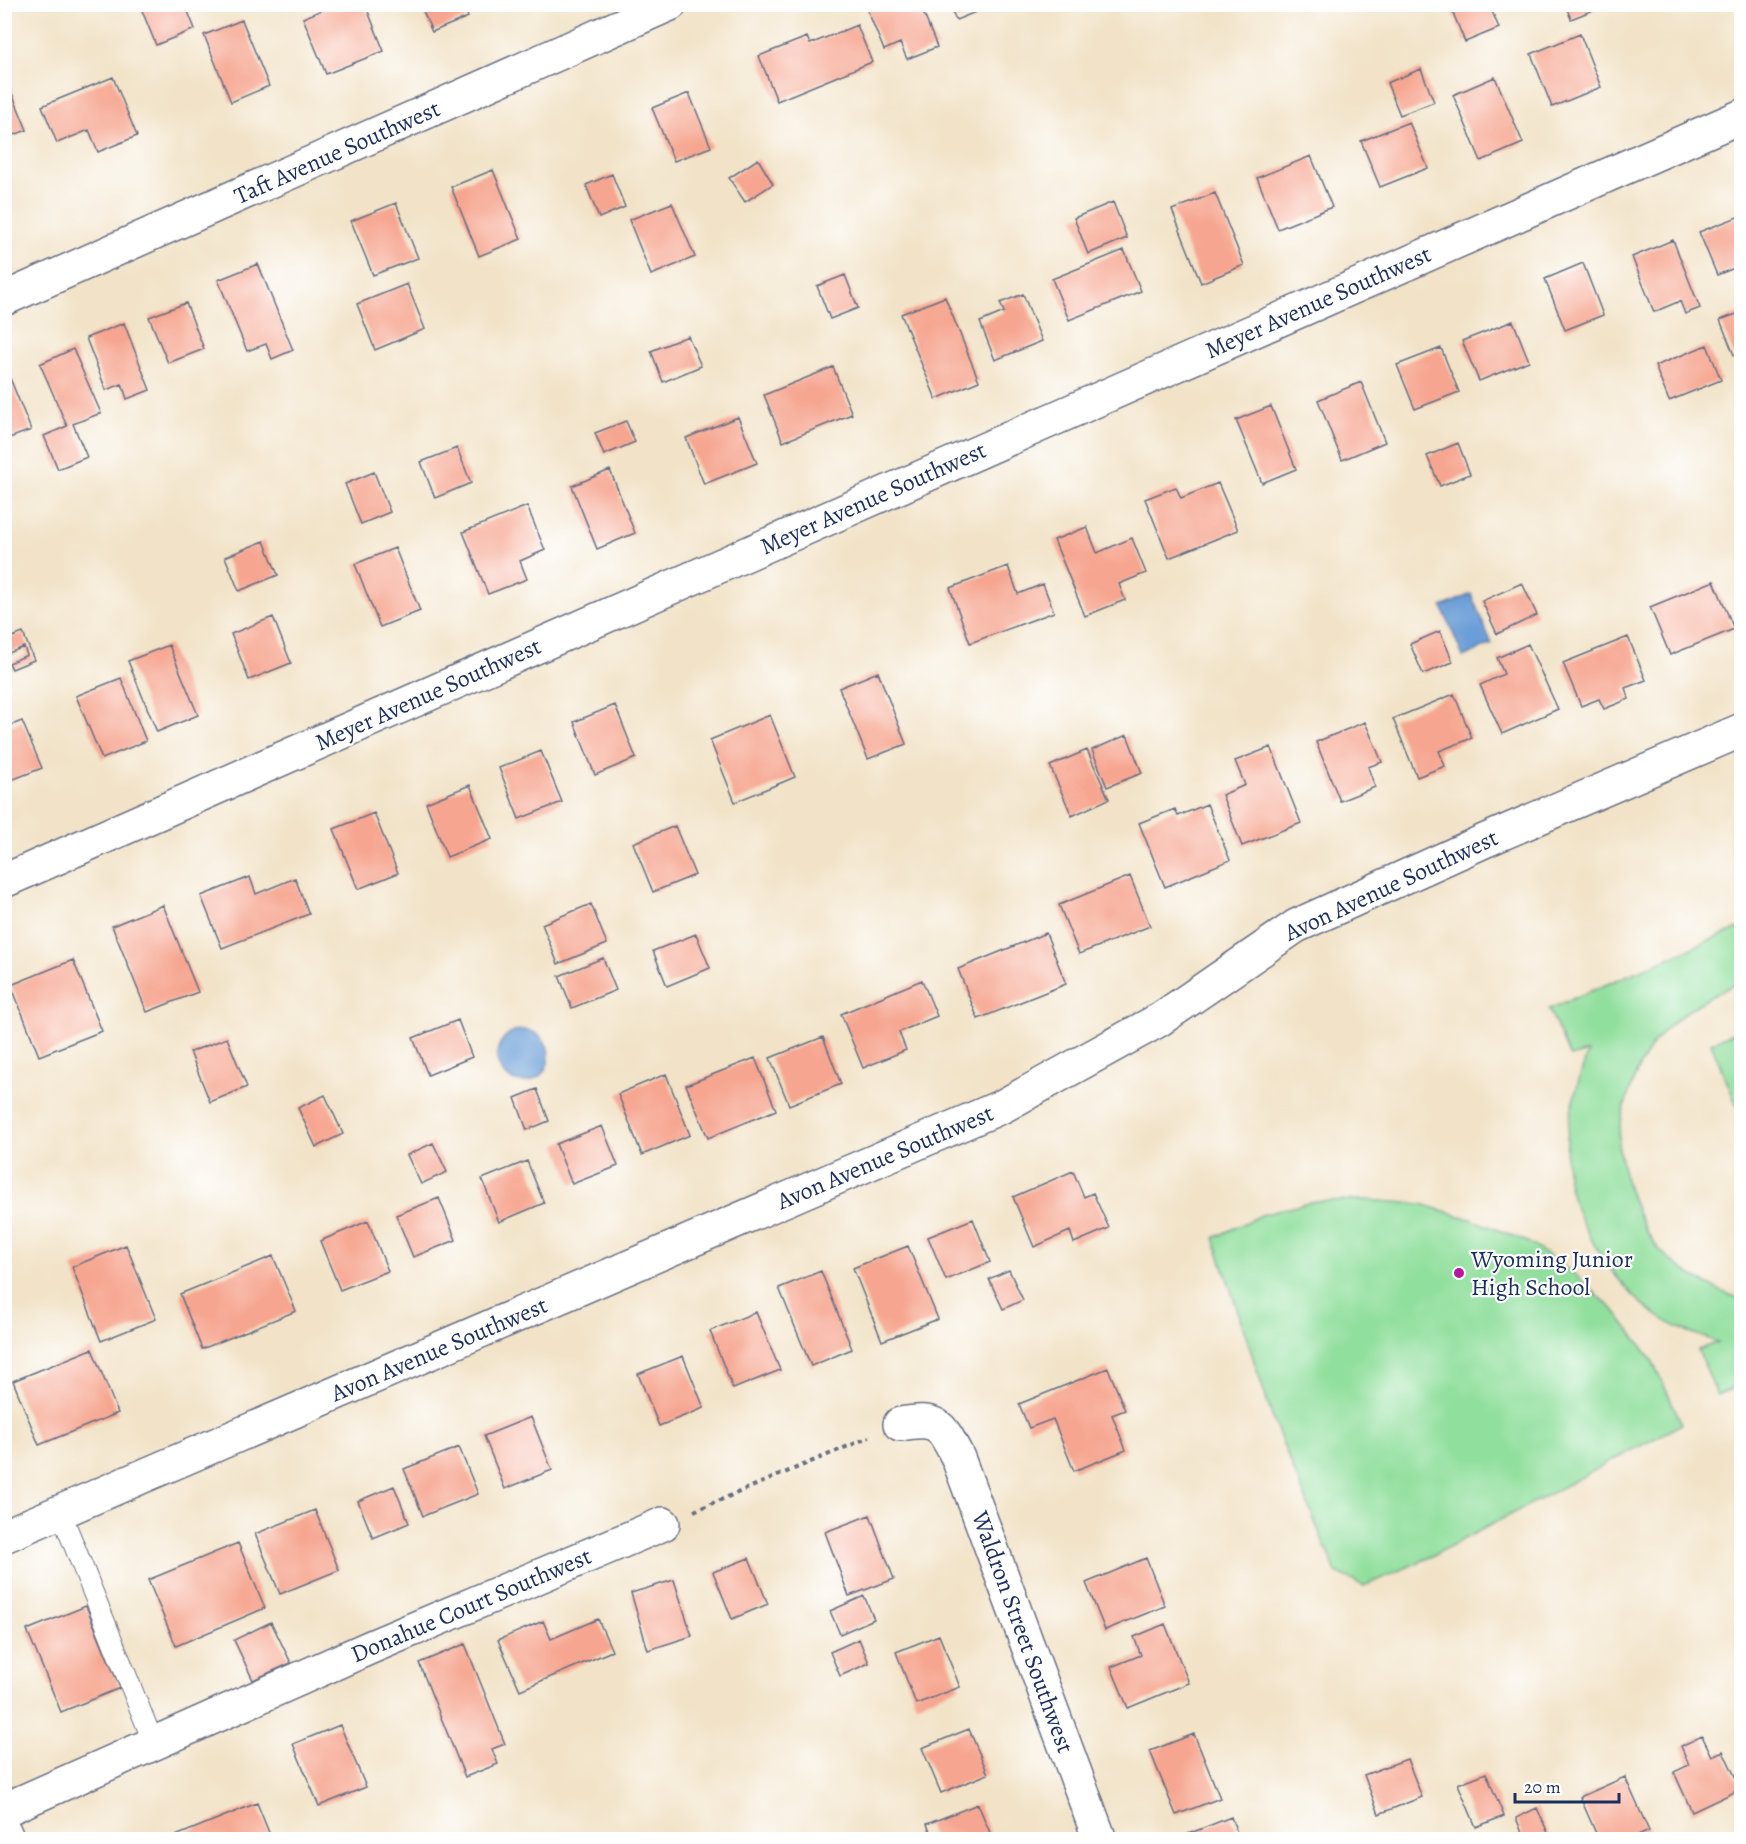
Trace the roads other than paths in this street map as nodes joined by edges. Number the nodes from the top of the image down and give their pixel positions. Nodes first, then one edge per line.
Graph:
1 (670, 4) edge
2 (1742, 116) edge
3 (4, 299) edge
4 (1742, 730) edge
5 (4, 881) edge
6 (900, 1424) road end
7 (61, 1512) junction
8 (663, 1524) road end
9 (4, 1536) edge
10 (154, 1744) junction
11 (4, 1810) edge
12 (4, 1831) edge
13 (8, 1839) edge
14 (1100, 1839) edge

1 - 3 street, Taft Avenue Southwest
2 - 5 street, Meyer Avenue Southwest
4 - 7 street, Avon Avenue Southwest
6 - 14 street, Waldron Street Southwest
7 - 9 street, Avon Avenue Southwest
7 - 10 lane
8 - 10 street, Donahue Court Southwest
10 - 11 street, Donahue Court Southwest
12 - 13 street

